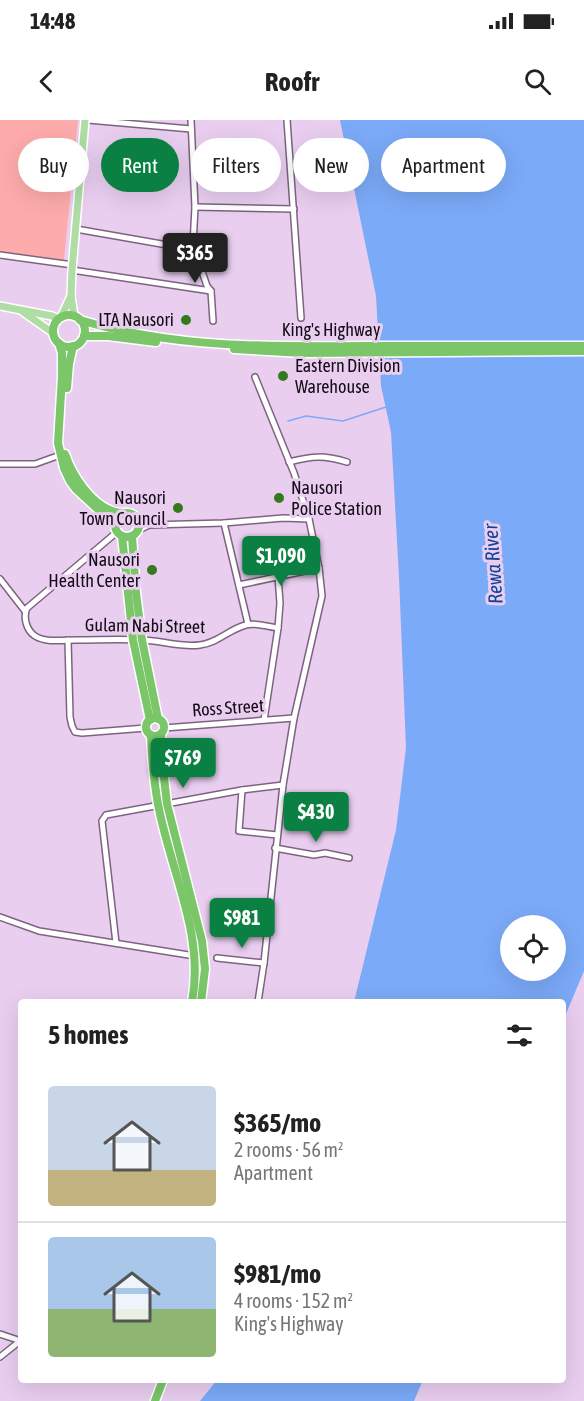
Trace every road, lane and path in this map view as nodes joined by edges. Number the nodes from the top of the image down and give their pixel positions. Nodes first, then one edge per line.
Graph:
1 (87, 120) edge
2 (191, 120) edge
3 (287, 120) edge
4 (191, 129) junction
5 (195, 207) junction
6 (294, 209) junction
7 (76, 229) junction
8 (193, 244) junction
9 (0, 255) edge
10 (73, 268) junction
11 (211, 291) junction
12 (71, 296) junction
13 (0, 306) edge
14 (20, 309) junction
15 (59, 318) junction
16 (77, 318) junction
17 (301, 318) dead end
18 (213, 321) dead end
19 (53, 333) junction
20 (84, 336) junction
21 (59, 343) junction
22 (73, 346) junction
23 (584, 346) edge
24 (346, 350) junction
25 (584, 351) edge
26 (255, 376) dead end
27 (63, 454) junction
28 (289, 462) junction
29 (348, 462) dead end
30 (0, 464) edge
31 (130, 515) junction
32 (309, 519) junction
33 (224, 523) junction
34 (149, 525) junction
35 (118, 531) junction
36 (135, 533) junction
37 (319, 568) junction
38 (278, 576) junction
39 (0, 579) edge
40 (239, 585) junction
41 (26, 611) junction
42 (248, 624) junction
43 (278, 628) junction
44 (68, 640) junction
45 (138, 640) junction
46 (294, 718) junction
47 (264, 720) junction
48 (152, 725) junction
49 (163, 731) junction
50 (283, 784) junction
51 (242, 790) junction
52 (162, 804) junction
53 (277, 835) junction
54 (275, 848) junction
55 (349, 858) dead end
56 (0, 917) edge
57 (116, 944) junction
58 (195, 956) junction
59 (217, 957) dead end
60 (264, 963) junction
61 (193, 999) edge
62 (201, 999) edge
63 (258, 999) edge
64 (0, 1334) edge
65 (18, 1340) edge
66 (18, 1343) edge
67 (0, 1357) edge
68 (162, 1383) edge
69 (155, 1401) edge

1 - 4 street
1 - 7 main road
2 - 4 street
3 - 6 street
4 - 5 street
5 - 6 street
5 - 8 street
6 - 17 street
7 - 8 street
7 - 10 main road
8 - 11 street
9 - 10 street
10 - 11 street
10 - 12 main road
11 - 18 street
12 - 15 main road
12 - 16 main road
13 - 14 main road
14 - 15 main road
14 - 19 main road
15 - 16 highway
15 - 19 highway
16 - 20 highway
16 - 24 highway, King's Highway
19 - 21 highway
20 - 22 highway
20 - 24 highway, King's Highway
21 - 22 highway
21 - 27 highway
22 - 27 highway
23 - 24 highway, King's Highway
24 - 25 highway, King's Highway
26 - 28 street
27 - 30 street
27 - 31 highway
27 - 35 highway
28 - 29 street
28 - 32 street
31 - 34 street
31 - 35 highway
31 - 36 highway
32 - 33 street
32 - 37 street
33 - 34 street
33 - 40 street
34 - 36 street
35 - 36 highway
35 - 41 street
35 - 45 highway
36 - 45 highway
37 - 38 street
37 - 46 street
38 - 40 street
38 - 43 street
39 - 41 street
40 - 42 street
41 - 44 street, Gulam Nabi Street
42 - 43 street
42 - 45 street, Gulam Nabi Street
43 - 47 street
44 - 45 street, Gulam Nabi Street
44 - 48 street
45 - 48 highway
46 - 47 street, Ross Street
46 - 50 street
47 - 49 street, Ross Street
48 - 49 highway
48 - 49 highway
48 - 52 highway
49 - 52 highway
50 - 51 street
50 - 53 street
51 - 52 street
51 - 53 street
52 - 57 street
52 - 58 highway
52 - 62 highway
53 - 54 street
54 - 55 street
54 - 60 street
56 - 57 street
57 - 58 street
58 - 61 highway
59 - 60 street
60 - 63 street
64 - 65 street
66 - 67 street
68 - 69 highway

